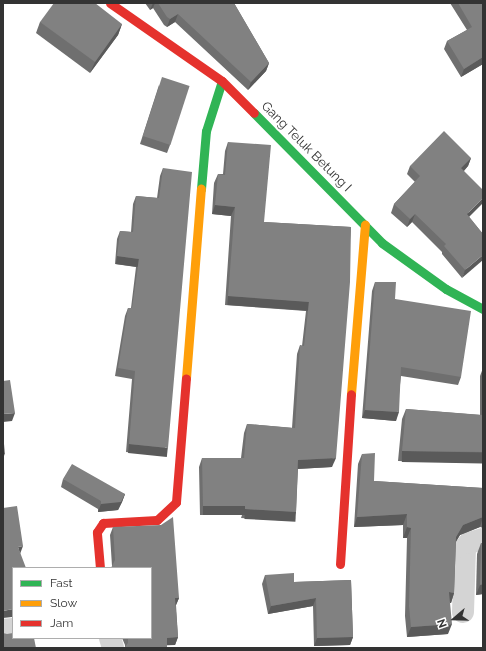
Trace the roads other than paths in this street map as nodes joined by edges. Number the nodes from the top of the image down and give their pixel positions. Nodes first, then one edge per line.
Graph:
1 (110, 3) edge
2 (222, 81) junction
3 (364, 225) junction
4 (483, 309) edge
5 (483, 539) edge
6 (340, 564) dead end
7 (100, 567) edge
8 (463, 612) dead end

1 - 2 street, Gang Teluk Betung I
2 - 3 street, Gang Teluk Betung I
2 - 7 street
3 - 4 street, Gang Teluk Betung I
3 - 6 street
5 - 8 street

